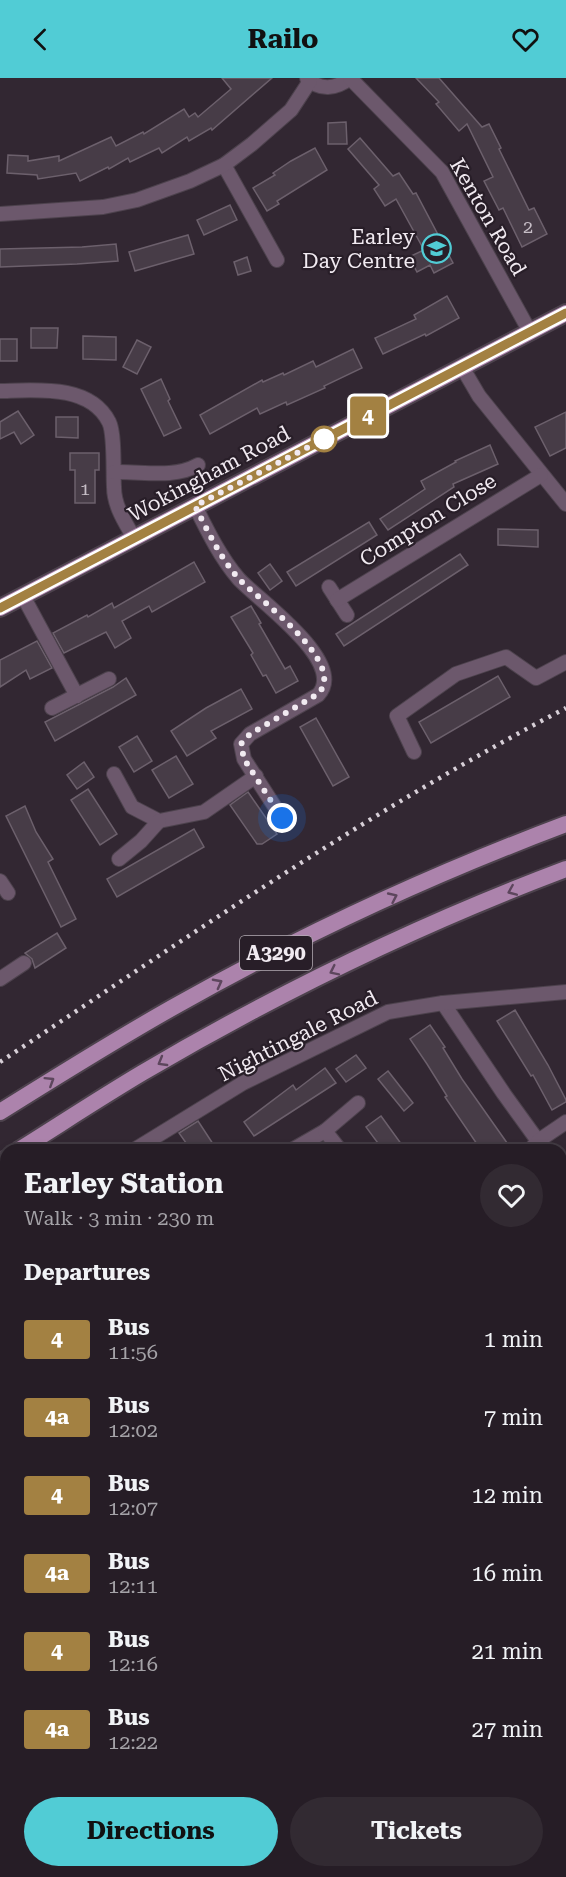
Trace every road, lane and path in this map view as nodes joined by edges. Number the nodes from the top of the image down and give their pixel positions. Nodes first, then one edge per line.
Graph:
1 (350, 78) edge
2 (308, 80) edge
3 (224, 165) junction
4 (0, 214) edge
5 (277, 260) dead end
6 (566, 313) edge
7 (530, 332) junction
8 (462, 367) junction
9 (0, 391) edge
10 (198, 465) dead end
11 (114, 472) junction
12 (541, 475) junction
13 (566, 504) edge
14 (195, 506) junction
15 (134, 538) junction
16 (329, 587) dead end
17 (23, 596) junction
18 (337, 600) junction
19 (0, 608) edge
20 (347, 615) dead end
21 (566, 662) edge
22 (109, 679) dead end
23 (77, 696) junction
24 (52, 708) dead end
25 (414, 752) dead end
26 (114, 774) dead end
27 (256, 776) junction
28 (282, 818) dead end
29 (159, 821) junction
30 (566, 824) edge
31 (118, 859) dead end
32 (566, 868) edge
33 (0, 880) edge
34 (8, 893) dead end
35 (24, 963) dead end
36 (0, 979) edge
37 (566, 992) edge
38 (443, 1003) junction
39 (358, 1103) dead end
40 (0, 1112) edge
41 (566, 1122) edge
42 (325, 1131) junction
43 (29, 1144) edge
44 (144, 1144) edge
45 (302, 1144) edge
46 (335, 1144) edge
47 (533, 1144) edge
48 (537, 1144) edge

1 - 2 street, Kenton Road
1 - 7 street, Kenton Road
2 - 3 street
3 - 4 street
3 - 5 street
6 - 7 main road, Wokingham Road
7 - 8 main road, Wokingham Road
8 - 12 street
8 - 14 main road, Wokingham Road
9 - 11 street
10 - 11 street
11 - 15 street
12 - 13 street
12 - 18 street, Compton Close
14 - 15 main road, Wokingham Road
14 - 27 street
15 - 17 main road, Wokingham Road
16 - 18 street
17 - 19 main road, Wokingham Road
17 - 23 street
18 - 20 street
21 - 25 street
22 - 23 street
23 - 24 street
26 - 29 street
27 - 28 street
27 - 29 street
29 - 31 street
40 -> 30 main road, A3290
32 -> 43 main road, A3290
33 - 34 street
35 - 36 street
37 - 38 street, Nightingale Road
38 - 44 street, Nightingale Road
38 - 47 street
39 - 42 street
41 - 48 street
42 - 45 street
42 - 46 street

